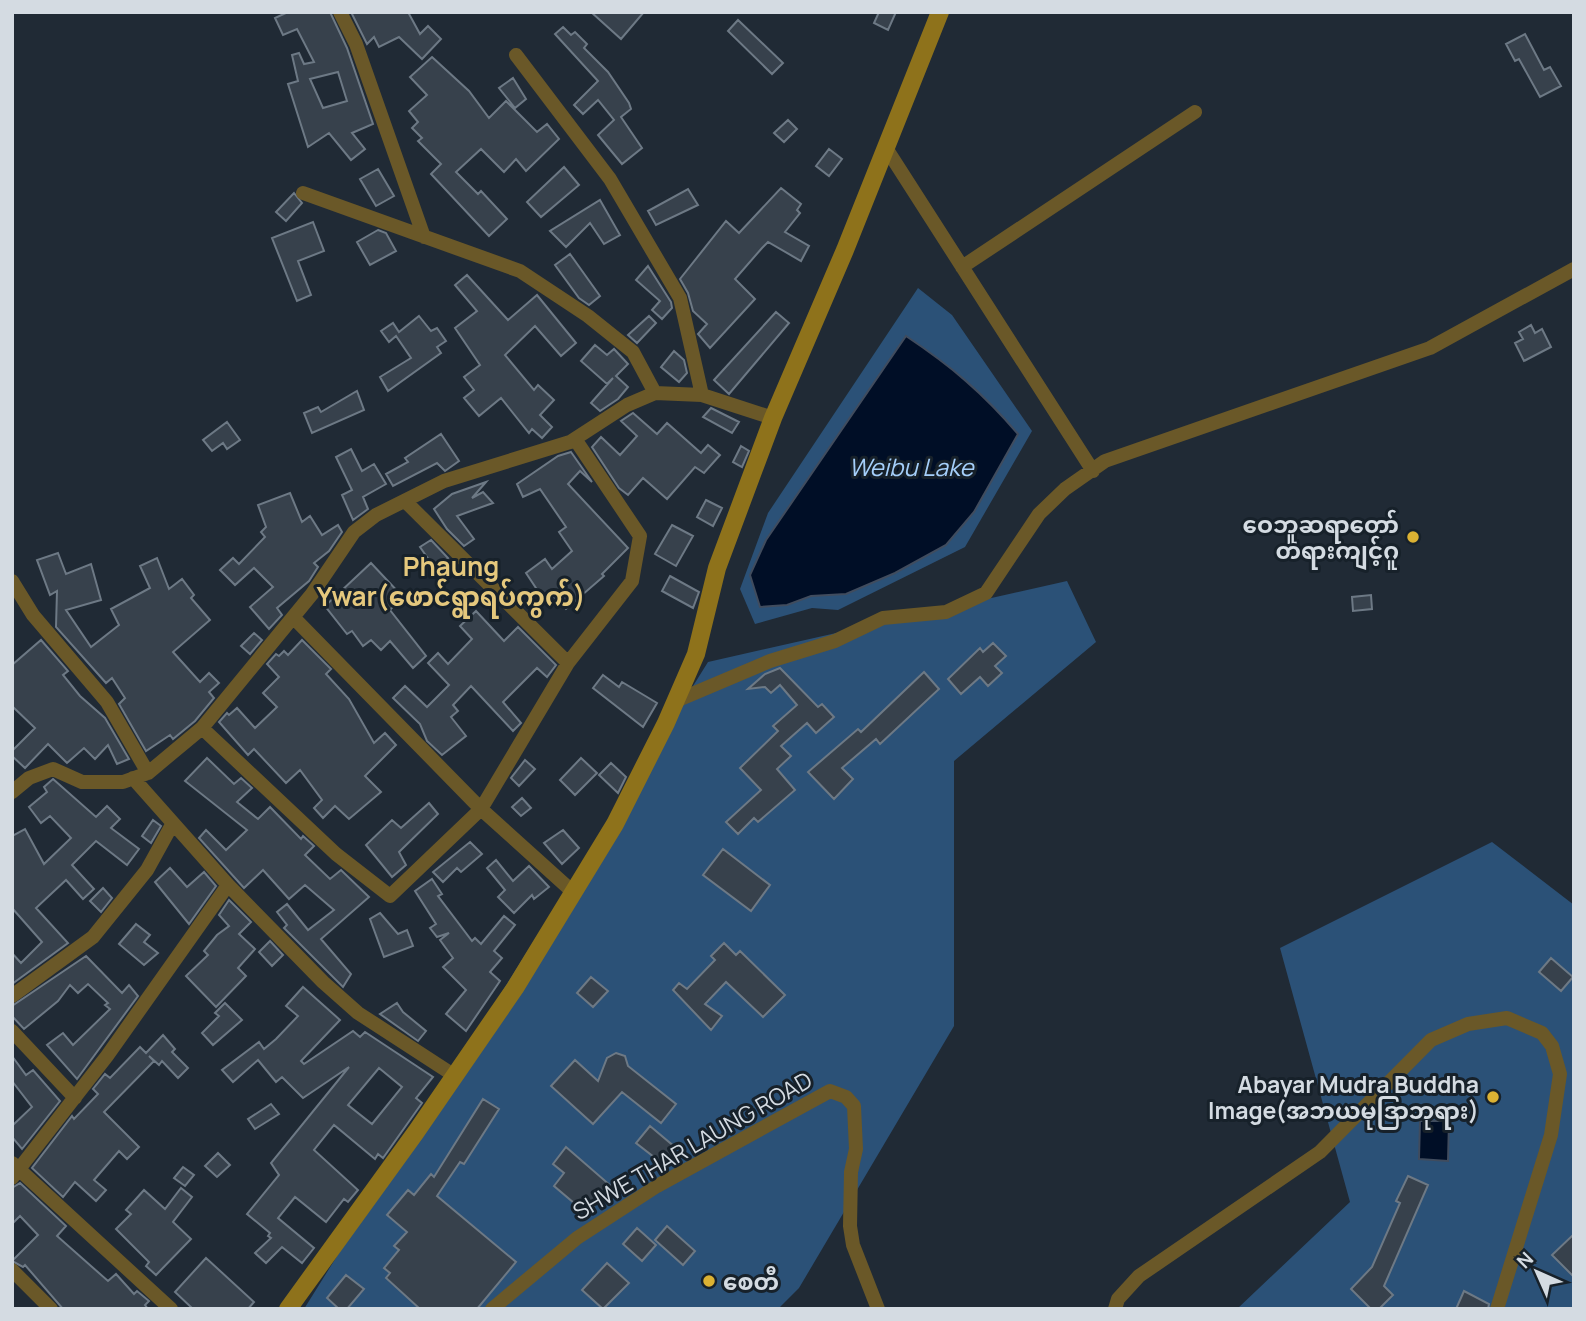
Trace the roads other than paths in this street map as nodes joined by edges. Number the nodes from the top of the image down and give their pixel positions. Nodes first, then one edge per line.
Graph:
1 (340, 12) edge
2 (940, 12) edge
3 (516, 55) dead end
4 (1195, 112) dead end
5 (886, 148) junction
6 (303, 193) dead end
7 (424, 237) junction
8 (962, 267) junction
9 (1574, 269) edge
10 (655, 393) junction
11 (702, 395) junction
12 (773, 418) junction
13 (575, 439) junction
14 (1093, 471) junction
15 (405, 501) junction
16 (12, 581) edge
17 (293, 617) junction
18 (568, 663) junction
19 (678, 700) junction
20 (202, 728) junction
21 (140, 776) junction
22 (12, 792) edge
23 (481, 808) junction
24 (173, 823) junction
25 (228, 885) junction
26 (573, 892) junction
27 (12, 996) edge
28 (12, 1031) edge
29 (455, 1076) junction
30 (75, 1098) junction
31 (14, 1170) edge
32 (12, 1270) edge
33 (51, 1309) edge
34 (171, 1309) edge
35 (288, 1309) edge
36 (492, 1309) edge
37 (878, 1309) edge
38 (1115, 1309) edge
39 (1497, 1309) edge

1 - 7 street
2 - 5 main road
3 - 11 street
4 - 8 street
5 - 8 street
5 - 12 main road
6 - 7 street
7 - 10 street
8 - 14 street
9 - 14 street
10 - 11 street
10 - 13 street
11 - 12 street
12 - 19 main road
13 - 15 street
13 - 18 street
14 - 19 street
15 - 17 street
15 - 18 street
16 - 21 street
17 - 20 street
17 - 23 street
18 - 23 street
19 - 26 main road
20 - 21 street
20 - 23 street
21 - 22 street
21 - 24 street
23 - 26 street
24 - 25 street
24 - 27 street
25 - 29 street
25 - 30 street
26 - 29 main road
28 - 30 street
29 - 35 main road
30 - 31 street
31 - 34 street
32 - 33 street
36 - 37 street, SHWE THAR LAUNG ROAD
38 - 39 street

